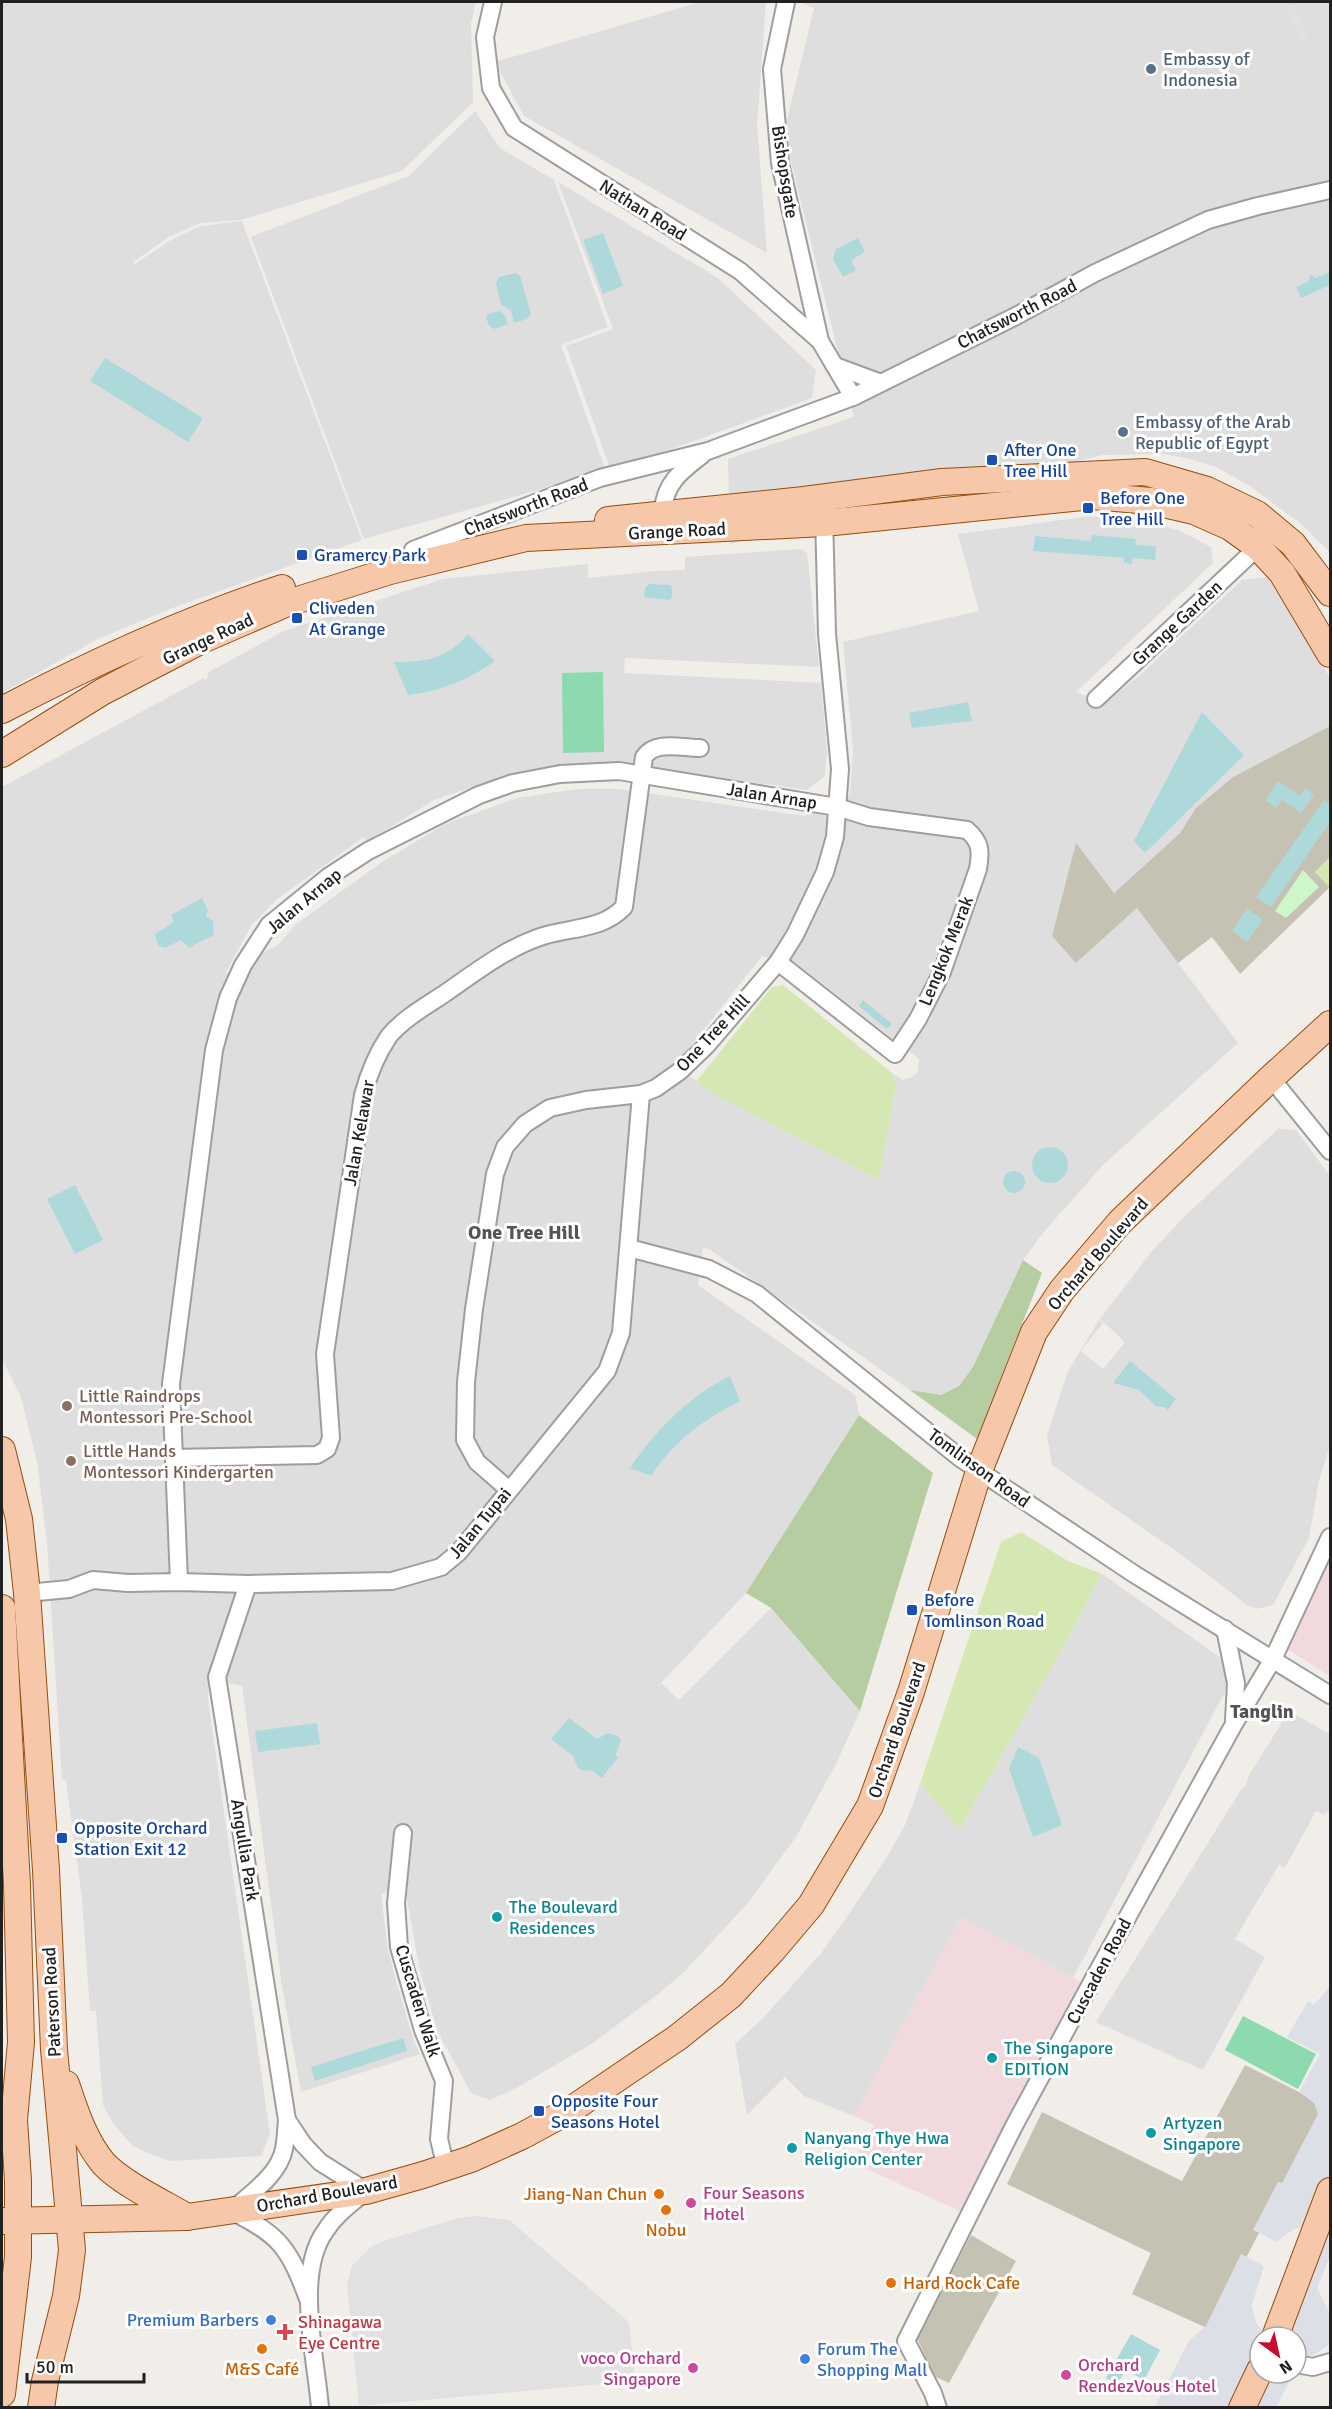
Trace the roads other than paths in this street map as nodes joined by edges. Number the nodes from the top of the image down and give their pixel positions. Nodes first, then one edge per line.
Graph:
1 (493, 2) edge
2 (786, 2) edge
3 (1330, 190) edge
4 (820, 341) junction
5 (835, 366) junction
6 (881, 383) junction
7 (853, 397) junction
8 (708, 451) junction
9 (640, 468) junction
10 (824, 497) junction
11 (663, 508) junction
12 (824, 523) junction
13 (1258, 548) junction
14 (413, 550) junction
15 (1330, 592) edge
16 (1330, 654) edge
17 (40, 690) junction
18 (1096, 699) dead end
19 (2, 710) edge
20 (56, 721) junction
21 (700, 748) dead end
22 (2, 754) edge
23 (641, 774) junction
24 (837, 807) junction
25 (778, 962) junction
26 (1330, 1024) edge
27 (1271, 1078) junction
28 (641, 1094) junction
29 (1330, 1151) edge
30 (629, 1248) junction
31 (2, 1450) edge
32 (174, 1458) junction
33 (979, 1471) junction
34 (508, 1489) junction
35 (1330, 1538) edge
36 (179, 1582) junction
37 (248, 1584) junction
38 (27, 1593) junction
39 (2, 1608) edge
40 (1225, 1629) junction
41 (1273, 1659) junction
42 (1330, 1695) edge
43 (1234, 1724) junction
44 (403, 1833) dead end
45 (21, 2042) junction
46 (54, 2049) junction
47 (2, 2064) edge
48 (287, 2120) junction
49 (446, 2168) junction
50 (366, 2190) junction
51 (1330, 2191) edge
52 (231, 2211) junction
53 (187, 2217) junction
54 (69, 2218) junction
55 (10, 2221) edge
56 (308, 2299) junction
57 (1280, 2325) edge
58 (1330, 2362) edge
59 (1308, 2366) edge
60 (1253, 2385) edge
61 (2, 2394) edge
62 (41, 2408) edge
63 (320, 2408) edge
64 (938, 2408) edge
65 (1242, 2408) edge

1 - 4 street, Nathan Road
2 - 4 street, Bishopsgate
3 - 6 street, Chatsworth Road
4 - 5 street, Nathan Road
5 - 6 street
5 - 7 street, Nathan Road
6 - 7 street, Chatsworth Road
7 - 8 street, Chatsworth Road
8 - 9 street, Chatsworth Road
8 - 11 street, Chatsworth Road
9 - 11 street
9 - 14 street, Chatsworth Road
10 - 11 main road, Grange Road
10 - 12 street, One Tree Hill
10 - 15 main road, Grange Road
11 - 14 main road, Grange Road
12 - 13 main road, Grange Road
12 - 20 main road, Grange Road
12 - 24 street, One Tree Hill
13 - 16 main road, Grange Road
13 - 18 street, Grange Garden
14 - 17 main road, Grange Road
17 - 19 main road, Grange Road
17 - 20 main road
20 - 22 main road, Grange Road
21 - 23 street
23 - 24 street, Jalan Arnap
23 - 32 street, Jalan Arnap
23 - 32 street, Jalan Kelawar
24 - 25 street, One Tree Hill
24 - 25 street, Lengkok Merak
25 - 28 street, One Tree Hill
26 - 27 main road, Orchard Boulevard
27 - 29 street
27 - 33 main road, Orchard Boulevard
28 - 30 street, Jalan Tupai
28 - 34 street, One Tree Hill
30 - 33 street, Tomlinson Road
30 - 34 street, Jalan Tupai
31 - 38 main road, Paterson Road
32 - 36 street, Jalan Arnap
33 - 40 street, Tomlinson Road
33 - 49 main road, Orchard Boulevard
34 - 37 street, Jalan Tupai
35 - 41 street, Cuscaden Road
36 - 37 street, Jalan Tupai
36 - 38 street, Jalan Tupai
37 - 48 street, Angullia Park
38 - 46 main road, Paterson Road
39 - 45 main road, Paterson Road
40 - 41 street, Tomlinson Road
40 - 43 street
41 - 42 street, Tomlinson Road
41 - 43 street, Cuscaden Road
43 - 64 street, Cuscaden Road
44 - 49 street, Cuscaden Walk
45 - 47 main road
45 - 55 main road, Paterson Road
46 - 53 main road
46 - 54 main road, Paterson Road
48 - 50 street, Angullia Park
48 - 52 street, Angullia Park
49 - 50 main road, Orchard Boulevard
50 - 52 main road, Orchard Boulevard
50 - 56 street
51 - 57 main road
52 - 53 main road, Orchard Boulevard
52 - 56 street
53 - 54 main road, Orchard Boulevard
54 - 55 main road, Orchard Boulevard
54 - 62 main road, Paterson Road
55 - 61 main road, Paterson Road
56 - 63 street
58 - 59 street
60 - 65 main road

